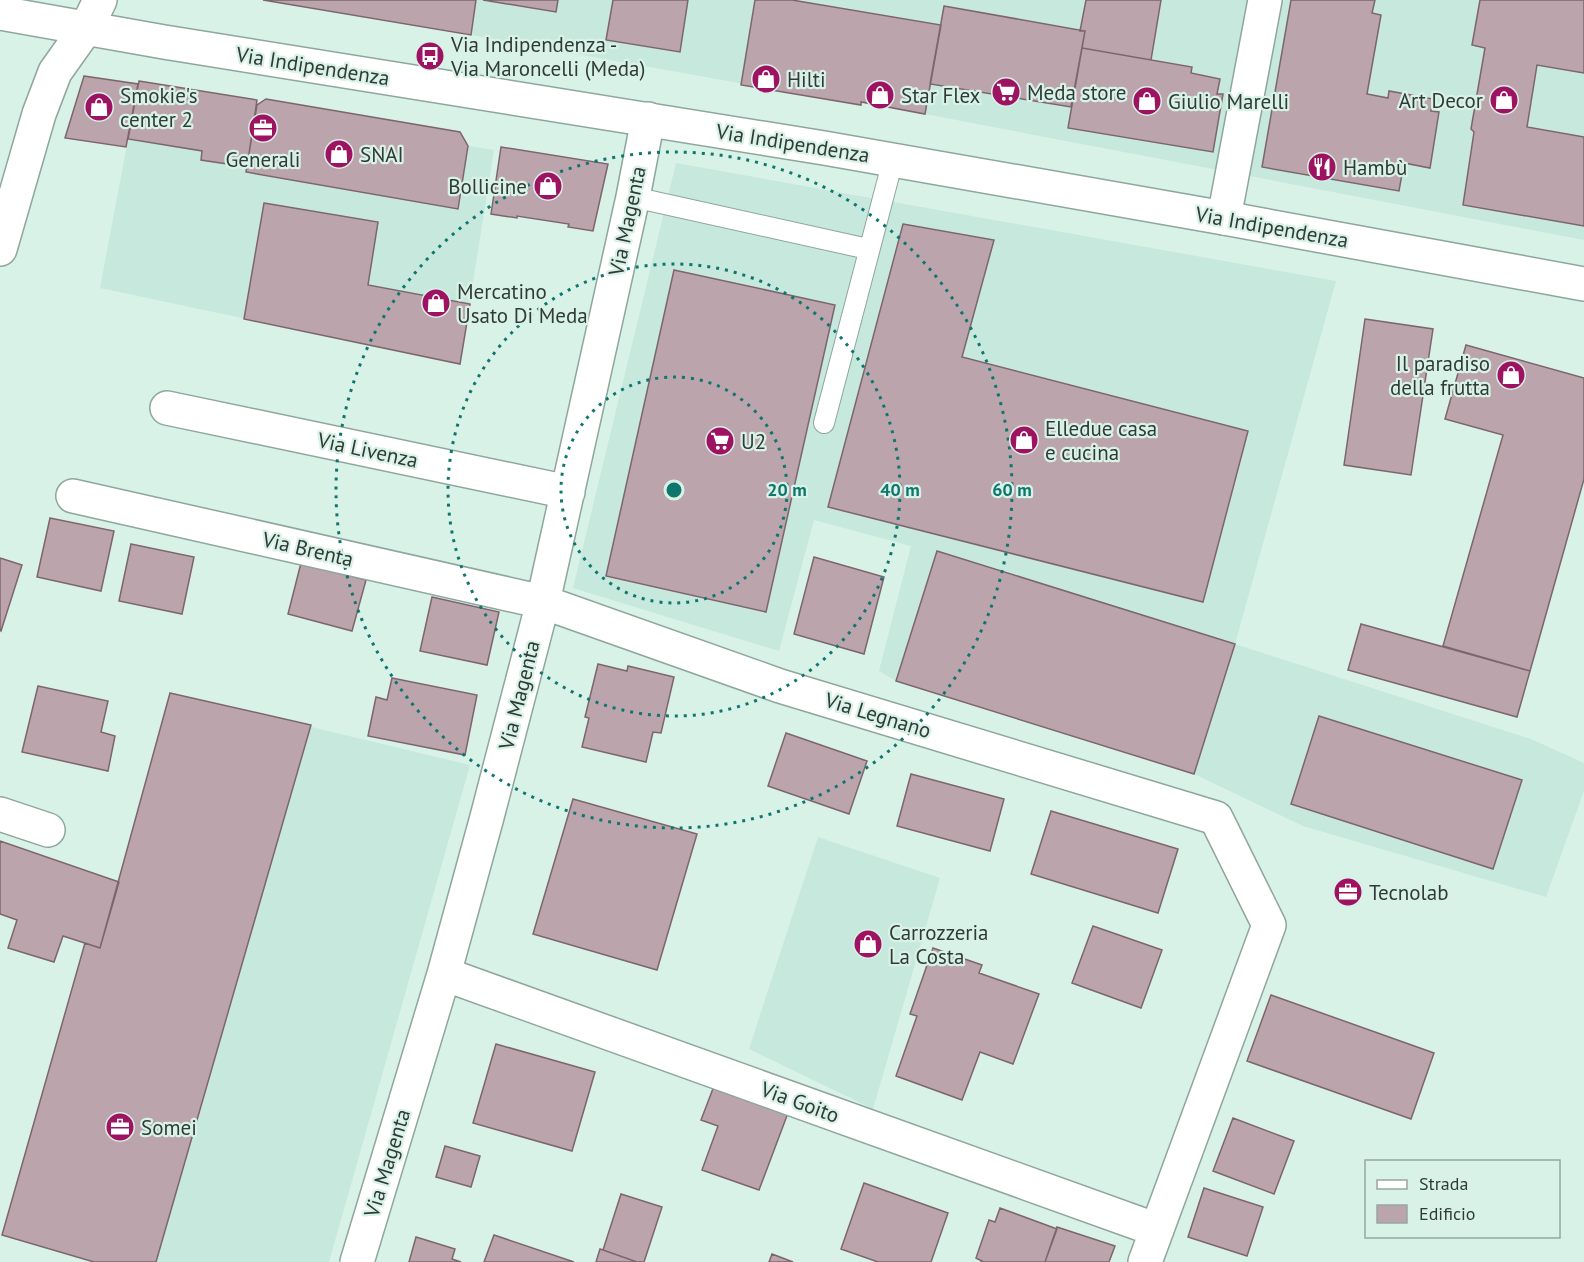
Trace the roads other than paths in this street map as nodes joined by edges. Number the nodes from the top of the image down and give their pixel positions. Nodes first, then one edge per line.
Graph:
1 (1265, 0) edge
2 (0, 13) edge
3 (94, 14) edge
4 (648, 119) junction
5 (893, 160) junction
6 (633, 197) junction
7 (1224, 218) junction
8 (0, 249) edge
9 (868, 249) junction
10 (1584, 284) edge
11 (167, 408) dead end
12 (824, 423) dead end
13 (568, 492) junction
14 (73, 496) dead end
15 (543, 602) junction
16 (0, 814) edge
17 (48, 830) dead end
18 (444, 974) junction
19 (1157, 1230) junction
20 (357, 1262) edge
21 (1145, 1262) edge

1 - 7 street
2 - 3 street, Via Indipendenza
3 - 4 street, Via Indipendenza
3 - 8 street
4 - 5 street, Via Indipendenza
4 - 6 street, Via Magenta
5 - 7 street, Via Indipendenza
5 - 9 lane
6 - 9 lane
6 - 13 street, Via Magenta
7 - 10 street, Via Indipendenza
9 - 12 lane
11 - 13 street, Via Livenza
13 - 15 street, Via Magenta
14 - 15 street, Via Brenta
15 - 18 street, Via Magenta
15 - 19 street, Via Legnano
16 - 17 street
18 - 19 street, Via Goito
18 - 20 street, Via Magenta
19 - 21 street

